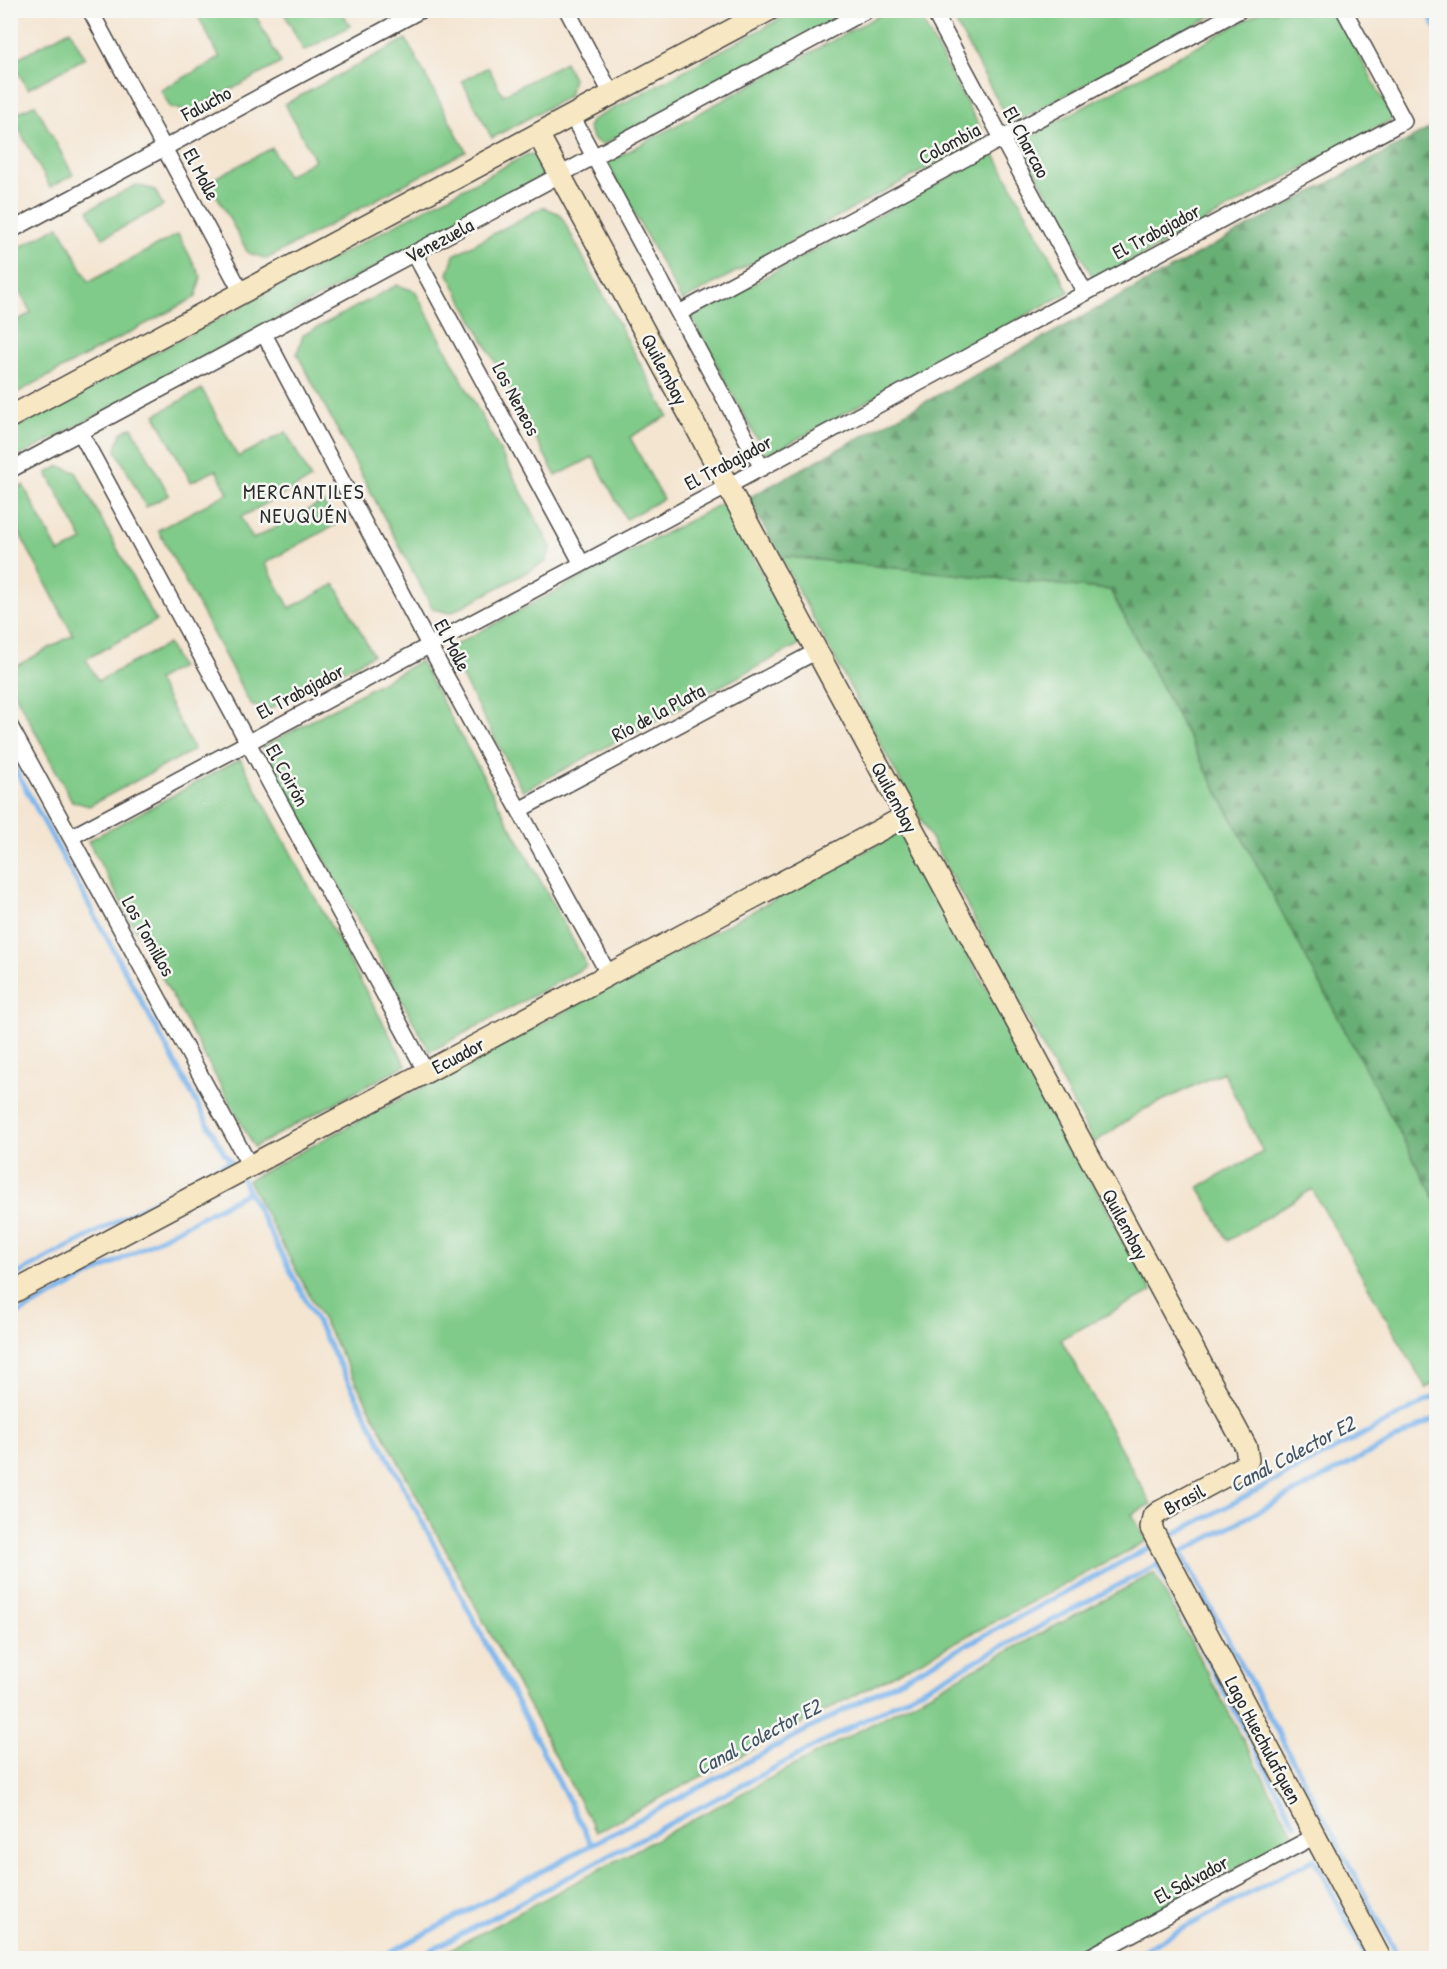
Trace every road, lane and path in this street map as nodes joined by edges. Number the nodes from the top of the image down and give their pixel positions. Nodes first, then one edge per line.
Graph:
1 (90, 10) edge
2 (421, 10) edge
3 (567, 10) edge
4 (769, 10) edge
5 (867, 10) edge
6 (933, 10) edge
7 (1240, 10) edge
8 (1344, 10) edge
9 (612, 95) junction
10 (572, 116) junction
11 (538, 134) junction
12 (1002, 139) junction
13 (164, 149) junction
14 (594, 157) junction
15 (560, 175) junction
16 (10, 231) edge
17 (414, 253) junction
18 (242, 293) junction
19 (1085, 293) junction
20 (679, 314) junction
21 (264, 334) junction
22 (10, 417) edge
23 (80, 432) junction
24 (762, 468) junction
25 (10, 470) edge
26 (728, 486) junction
27 (582, 564) junction
28 (429, 645) junction
29 (817, 651) junction
30 (10, 726) edge
31 (246, 743) junction
32 (519, 810) junction
33 (906, 816) junction
34 (71, 837) junction
35 (609, 975) junction
36 (426, 1072) junction
37 (250, 1166) junction
38 (10, 1294) edge
39 (1248, 1460) joint
40 (1151, 1521) joint
41 (1315, 1836) junction
42 (1087, 1959) edge
43 (1380, 1959) edge

1 - 13 street, El Molle
2 - 13 street, Falucho
3 - 9 street
4 - 9 street
5 - 14 street, Venezuela
6 - 12 street, El Charcao
7 - 12 street, Colombia
8 - 19 street, El Trabajador
9 - 10 street
10 - 11 street
10 - 14 street, Quilembay
11 - 15 street, Quilembay
11 - 18 street
12 - 19 street, El Charcao
12 - 20 street, Colombia
13 - 16 street, Falucho
13 - 18 street, El Molle
14 - 15 street, Venezuela
14 - 20 street, Quilembay
15 - 17 street, Venezuela
15 - 26 street, Quilembay
17 - 21 street, Venezuela
17 - 27 street, Los Neneos
18 - 22 street
19 - 24 street, El Trabajador
20 - 24 street, Quilembay
21 - 23 street, Venezuela
21 - 28 street, El Molle
23 - 25 street, Venezuela
23 - 31 street, El Coirón
24 - 26 street, El Trabajador
26 - 27 street, El Trabajador
26 - 29 street, Quilembay
27 - 28 street, El Trabajador
28 - 31 street, El Trabajador
28 - 32 street, El Molle
29 - 32 street, Río de la Plata
29 - 33 street, Quilembay
30 - 34 street, Los Tomillos
31 - 34 street, El Trabajador
31 - 36 street, El Coirón
32 - 35 street, El Molle
33 - 35 street, Ecuador
33 - 39 street, Quilembay
34 - 37 street, Los Tomillos
35 - 36 street, Ecuador
36 - 37 street, Ecuador
37 - 38 street, Ecuador
39 - 40 street, Brasil
40 - 41 street, Lago Huechulafquen
41 - 42 street, El Salvador
41 - 43 street, Lago Huechulafquen

